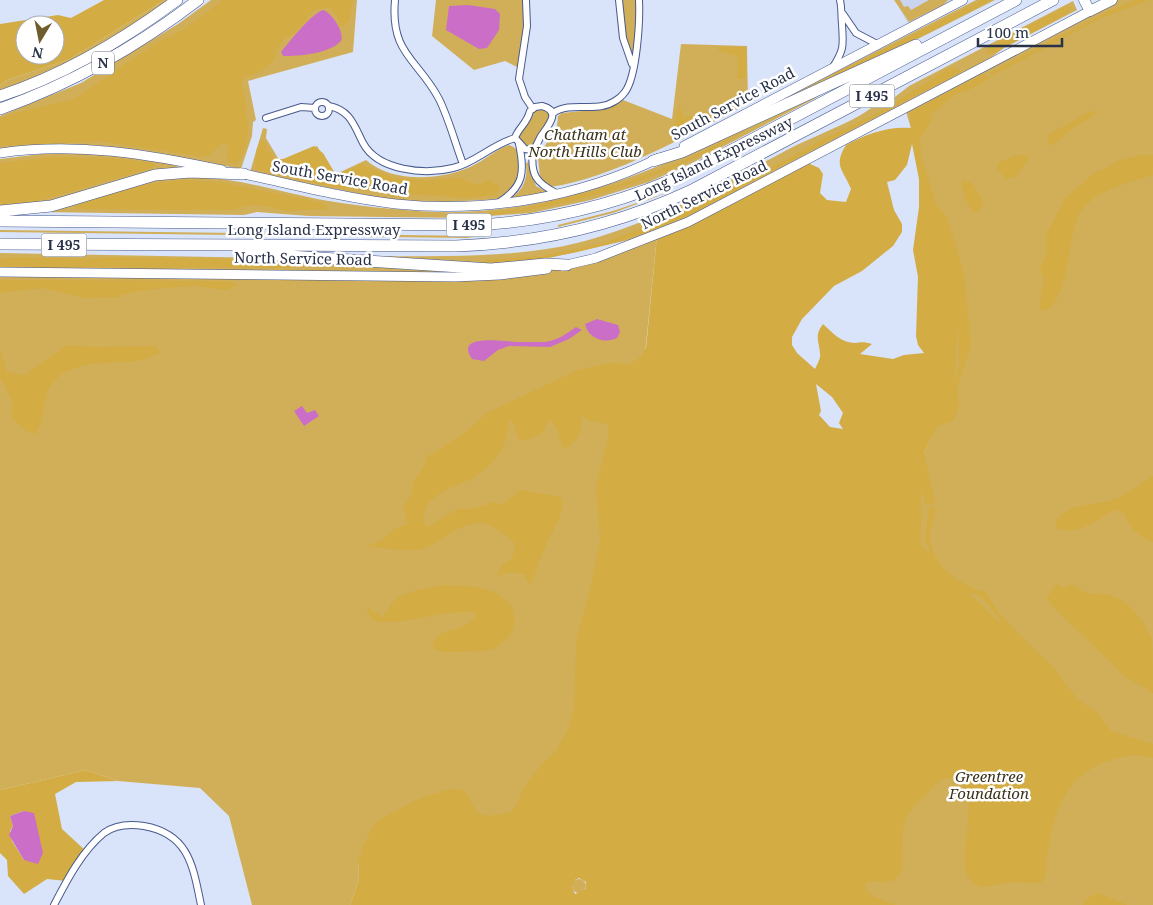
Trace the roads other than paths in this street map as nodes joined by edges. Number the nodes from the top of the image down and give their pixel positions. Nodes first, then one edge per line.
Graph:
1 (177, 0) edge
2 (198, 0) edge
3 (395, 0) edge
4 (526, 0) edge
5 (618, 0) edge
6 (639, 0) edge
7 (840, 0) edge
8 (963, 0) edge
9 (1016, 0) edge
10 (1053, 0) edge
11 (1084, 0) edge
12 (1112, 0) edge
13 (1090, 11) junction
14 (843, 14) junction
15 (953, 33) junction
16 (877, 44) junction
17 (633, 66) junction
18 (833, 67) junction
19 (0, 96) edge
20 (329, 106) junction
21 (315, 108) junction
22 (0, 109) edge
23 (533, 109) junction
24 (553, 113) junction
25 (266, 118) dead end
26 (517, 141) junction
27 (533, 150) junction
28 (0, 153) edge
29 (654, 161) junction
30 (463, 164) junction
31 (244, 174) junction
32 (558, 194) junction
33 (496, 204) junction
34 (0, 212) edge
35 (0, 221) edge
36 (0, 244) edge
37 (127, 245) junction
38 (567, 265) junction
39 (0, 272) edge
40 (54, 905) edge
41 (201, 905) edge

1 - 19 highway, N
2 - 22 highway, N
3 - 30 street
4 - 23 street
5 - 17 street
6 - 17 street
7 - 14 street
8 - 16 main road, South Service Road
9 - 15 highway, Long Island Expressway / I 495
10 - 37 highway, Long Island Expressway / I 495
11 - 13 main road
12 - 13 main road, North Service Road
13 - 38 main road, North Service Road
14 - 16 street
14 - 18 street
15 - 29 highway
15 - 35 highway, Long Island Expressway / I 495
16 - 18 main road, South Service Road
17 - 24 street
18 - 29 main road, South Service Road
20 - 21 street
20 - 21 street
20 - 30 street
21 - 25 street
23 - 24 street
23 - 26 street
24 - 27 street
26 - 27 street
26 - 30 street
26 - 33 street
27 - 32 street
28 - 31 main road, South Service Road
29 - 32 main road, South Service Road
31 - 33 main road, South Service Road
31 - 34 highway
32 - 33 main road, South Service Road
36 - 37 highway, Long Island Expressway / I 495
37 - 38 highway
38 - 39 main road, North Service Road
40 - 41 street

